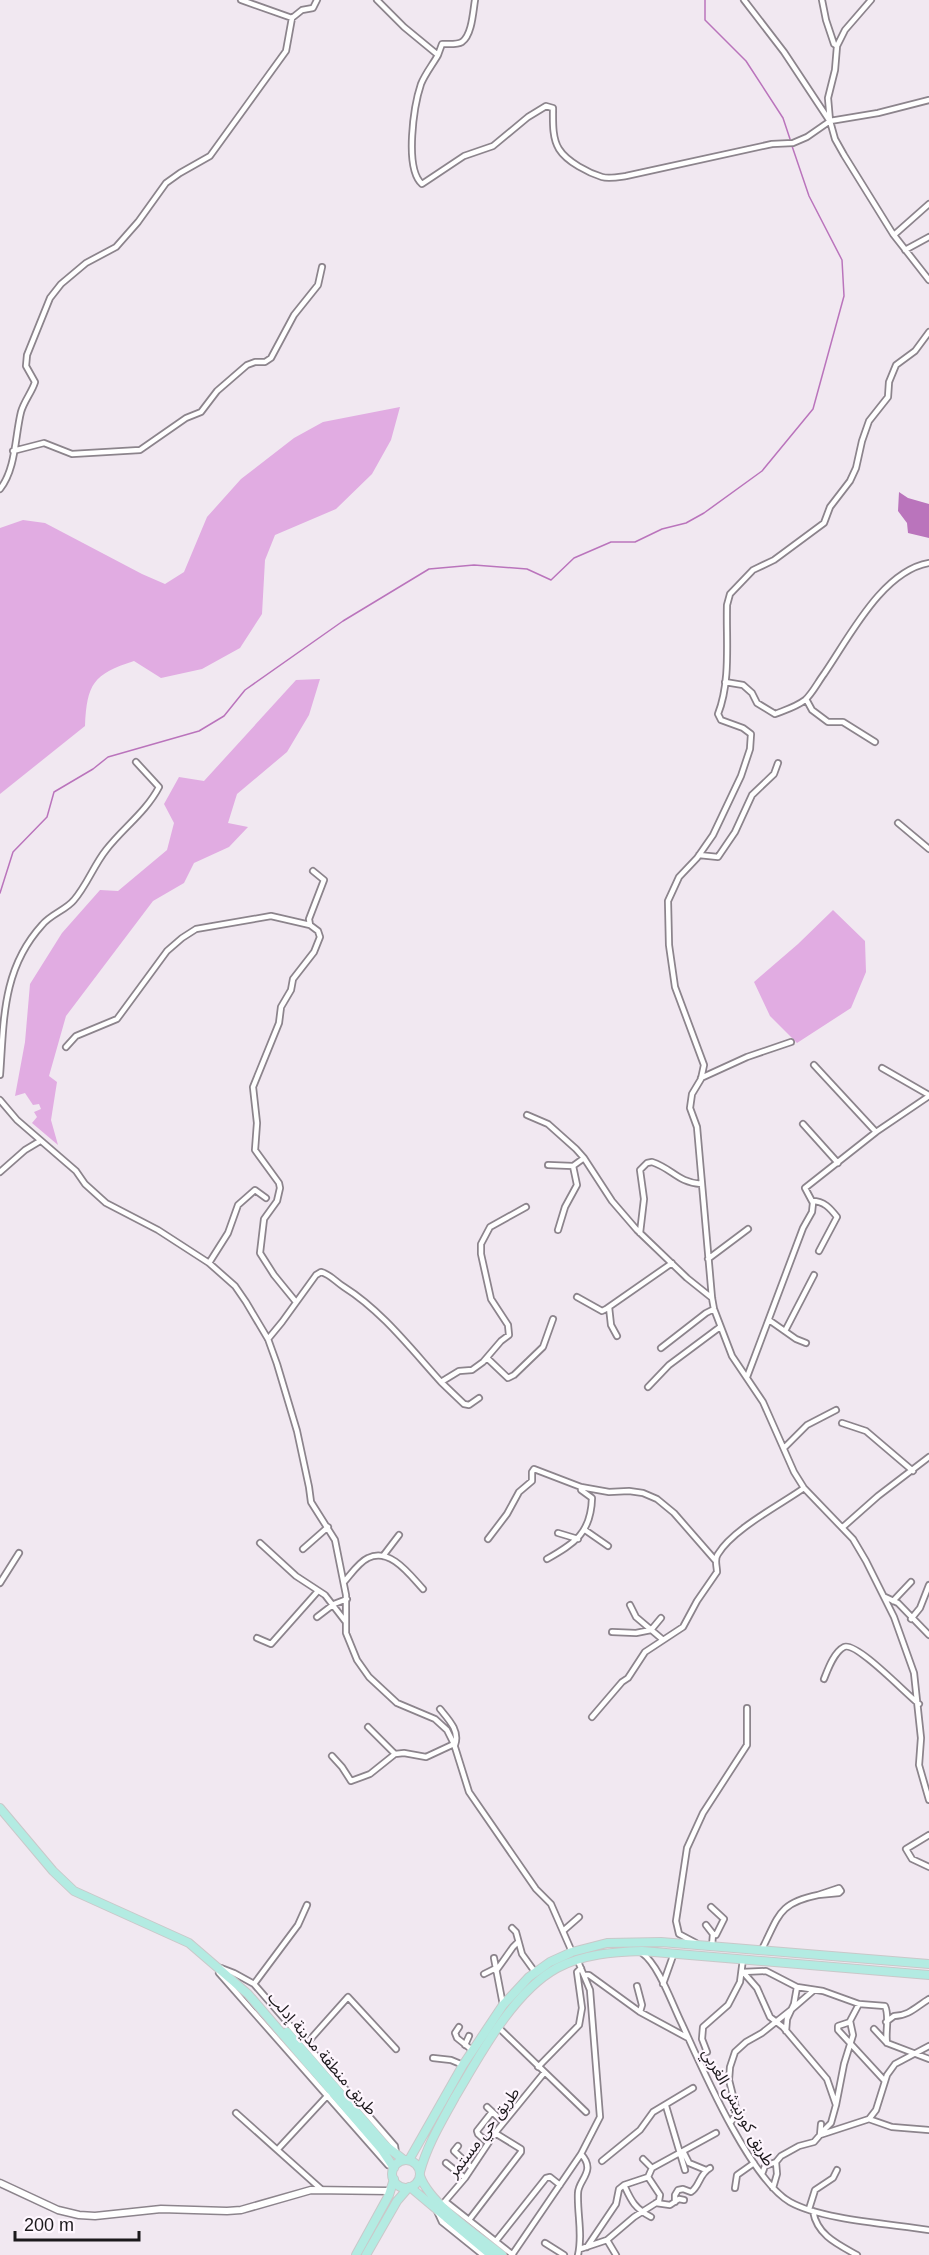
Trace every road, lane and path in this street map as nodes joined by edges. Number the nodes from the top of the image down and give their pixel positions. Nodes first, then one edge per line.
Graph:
1 (241, 0) edge
2 (318, 0) edge
3 (377, 0) edge
4 (475, 0) edge
5 (744, 0) edge
6 (822, 0) edge
7 (871, 0) edge
8 (292, 18) junction
9 (837, 46) junction
10 (438, 55) junction
11 (929, 100) edge
12 (830, 121) junction
13 (929, 204) edge
14 (894, 235) junction
15 (929, 237) edge
16 (905, 250) junction
17 (322, 267) dead end
18 (929, 280) edge
19 (929, 332) edge
20 (14, 451) junction
21 (0, 489) edge
22 (929, 563) edge
23 (725, 682) junction
24 (806, 699) junction
25 (874, 742) dead end
26 (136, 762) dead end
27 (778, 763) dead end
28 (898, 823) dead end
29 (929, 849) edge
30 (699, 855) junction
31 (313, 871) dead end
32 (310, 925) junction
33 (791, 1042) dead end
34 (66, 1047) dead end
35 (814, 1065) dead end
36 (882, 1068) dead end
37 (0, 1075) edge
38 (701, 1078) junction
39 (929, 1096) edge
40 (0, 1100) edge
41 (527, 1116) dead end
42 (803, 1124) dead end
43 (876, 1132) junction
44 (40, 1141) junction
45 (584, 1158) junction
46 (838, 1163) junction
47 (548, 1165) dead end
48 (573, 1166) junction
49 (0, 1172) edge
50 (701, 1184) junction
51 (266, 1198) dead end
52 (812, 1201) junction
53 (526, 1207) dead end
54 (748, 1229) dead end
55 (558, 1230) dead end
56 (640, 1233) junction
57 (819, 1251) dead end
58 (708, 1259) junction
59 (209, 1263) junction
60 (672, 1263) junction
61 (814, 1275) dead end
62 (577, 1297) dead end
63 (712, 1298) junction
64 (296, 1302) junction
65 (609, 1307) junction
66 (714, 1309) junction
67 (553, 1319) dead end
68 (769, 1320) junction
69 (720, 1327) junction
70 (785, 1331) junction
71 (617, 1336) dead end
72 (267, 1339) junction
73 (806, 1343) dead end
74 (661, 1348) dead end
75 (487, 1358) junction
76 (747, 1377) junction
77 (441, 1382) junction
78 (648, 1387) dead end
79 (479, 1398) dead end
80 (836, 1410) dead end
81 (842, 1423) dead end
82 (783, 1449) junction
83 (929, 1457) edge
84 (913, 1471) junction
85 (581, 1487) junction
86 (804, 1488) junction
87 (328, 1527) junction
88 (843, 1527) junction
89 (585, 1530) junction
90 (558, 1533) dead end
91 (399, 1535) dead end
92 (488, 1539) dead end
93 (578, 1539) junction
94 (260, 1543) dead end
95 (608, 1546) dead end
96 (303, 1549) dead end
97 (18, 1553) dead end
98 (383, 1556) junction
99 (547, 1559) dead end
100 (715, 1560) junction
101 (344, 1582) junction
102 (911, 1582) dead end
103 (0, 1583) edge
104 (929, 1585) edge
105 (423, 1589) dead end
106 (318, 1591) junction
107 (885, 1597) junction
108 (346, 1599) junction
109 (893, 1600) junction
110 (334, 1604) junction
111 (630, 1605) dead end
112 (317, 1617) dead end
113 (661, 1618) dead end
114 (911, 1618) junction
115 (345, 1621) junction
116 (651, 1630) junction
117 (612, 1632) dead end
118 (929, 1635) edge
119 (257, 1638) dead end
120 (662, 1639) junction
121 (824, 1679) dead end
122 (919, 1704) junction
123 (747, 1708) dead end
124 (440, 1709) dead end
125 (592, 1717) dead end
126 (368, 1727) dead end
127 (454, 1745) junction
128 (395, 1755) junction
129 (332, 1756) dead end
130 (929, 1800) edge
131 (0, 1808) edge
132 (929, 1836) edge
133 (929, 1867) edge
134 (818, 1895) dead end
135 (307, 1905) dead end
136 (711, 1907) dead end
137 (579, 1917) dead end
138 (706, 1925) dead end
139 (512, 1928) dead end
140 (563, 1931) junction
141 (713, 1934) junction
142 (518, 1942) junction
143 (701, 1945) junction
144 (712, 1946) junction
145 (762, 1949) junction
146 (640, 1951) junction
147 (572, 1952) junction
148 (674, 1952) junction
149 (494, 1958) dead end
150 (743, 1959) junction
151 (579, 1964) junction
152 (929, 1964) edge
153 (218, 1968) junction
154 (496, 1969) junction
155 (536, 1972) junction
156 (742, 1972) junction
157 (484, 1974) dead end
158 (929, 1975) edge
159 (584, 1976) junction
160 (254, 1984) junction
161 (663, 1984) junction
162 (637, 1986) dead end
163 (797, 1987) junction
164 (814, 1990) junction
165 (929, 1999) edge
166 (859, 2004) junction
167 (503, 2005) junction
168 (792, 2009) junction
169 (640, 2012) junction
170 (775, 2022) junction
171 (850, 2022) junction
172 (886, 2022) junction
173 (459, 2027) dead end
174 (498, 2027) junction
175 (874, 2029) dead end
176 (786, 2031) junction
177 (469, 2036) dead end
178 (688, 2038) junction
179 (307, 2043) junction
180 (887, 2043) junction
181 (851, 2046) junction
182 (929, 2046) edge
183 (469, 2047) junction
184 (396, 2049) dead end
185 (707, 2052) dead end
186 (912, 2054) junction
187 (434, 2058) dead end
188 (929, 2060) edge
189 (463, 2065) junction
190 (538, 2067) junction
191 (544, 2073) junction
192 (884, 2080) junction
193 (693, 2088) dead end
194 (328, 2095) junction
195 (836, 2105) junction
196 (666, 2106) junction
197 (586, 2112) dead end
198 (236, 2113) dead end
199 (869, 2120) junction
200 (504, 2122) junction
201 (731, 2122) junction
202 (821, 2124) dead end
203 (929, 2130) edge
204 (495, 2133) junction
205 (716, 2133) dead end
206 (820, 2135) junction
207 (488, 2143) junction
208 (458, 2146) dead end
209 (278, 2149) junction
210 (682, 2152) junction
211 (396, 2154) junction
212 (581, 2154) junction
213 (643, 2159) dead end
214 (406, 2160) junction
215 (602, 2161) dead end
216 (776, 2162) junction
217 (446, 2163) dead end
218 (754, 2163) junction
219 (471, 2167) junction
220 (652, 2168) junction
221 (685, 2170) dead end
222 (837, 2170) dead end
223 (394, 2172) junction
224 (420, 2174) junction
225 (762, 2174) junction
226 (648, 2177) junction
227 (465, 2178) junction
228 (0, 2183) edge
229 (560, 2185) junction
230 (624, 2185) junction
231 (409, 2187) junction
232 (735, 2188) dead end
233 (772, 2188) junction
234 (321, 2189) junction
235 (390, 2191) junction
236 (628, 2196) junction
237 (618, 2200) junction
238 (684, 2200) dead end
239 (675, 2202) junction
240 (656, 2203) junction
241 (441, 2206) junction
242 (811, 2210) junction
243 (642, 2212) junction
244 (651, 2217) dead end
245 (469, 2220) junction
246 (929, 2229) edge
247 (607, 2240) junction
248 (496, 2241) junction
249 (545, 2242) dead end
250 (587, 2247) junction
251 (579, 2252) edge
252 (356, 2255) edge
253 (366, 2255) edge
254 (483, 2255) edge
255 (491, 2255) edge
256 (502, 2255) edge
257 (513, 2255) edge
258 (564, 2255) edge
259 (616, 2255) edge
260 (857, 2255) edge

1 - 8 street
2 - 8 street
3 - 10 street
4 - 10 street
5 - 12 street
6 - 9 street
7 - 9 street
8 - 20 street
9 - 12 street
10 - 12 street
11 - 12 street
12 - 14 street
13 - 14 street
14 - 16 street
15 - 16 street
16 - 18 street
17 - 20 street
19 - 23 street
20 - 21 street
22 - 24 street
23 - 24 street
23 - 30 street
24 - 25 street
26 - 37 street
27 - 30 street
28 - 29 street
30 - 38 street
31 - 32 street
32 - 34 street
32 - 64 street
33 - 38 street
35 - 43 street
36 - 39 street
38 - 50 street
39 - 43 street
40 - 44 street
41 - 45 street
42 - 46 street
43 - 46 street
44 - 49 street
44 - 59 street
45 - 48 street
45 - 56 street
46 - 52 street
47 - 48 street
48 - 55 street
50 - 56 street
50 - 58 street
51 - 59 street
52 - 57 street
52 - 68 street
53 - 75 street
54 - 58 street
56 - 60 street
58 - 63 street
59 - 72 street
60 - 63 street
60 - 65 street
61 - 70 street
62 - 65 street
63 - 66 street
64 - 72 street
64 - 77 street
65 - 71 street
66 - 69 street
66 - 74 street
67 - 75 street
68 - 70 street
68 - 76 street
69 - 76 street
69 - 78 street
70 - 73 street
72 - 87 street
75 - 77 street
76 - 82 street
77 - 79 street
80 - 82 street
81 - 84 street
82 - 86 street
83 - 84 street
84 - 88 street
85 - 89 street
85 - 92 street
85 - 100 street
86 - 88 street
86 - 100 street
87 - 96 street
87 - 101 street
88 - 107 street
89 - 93 street
89 - 95 street
90 - 93 street
91 - 98 street
93 - 99 street
94 - 106 street
97 - 103 street
98 - 101 street
98 - 105 street
100 - 120 street
101 - 108 street
102 - 109 street
104 - 114 street
106 - 110 street
106 - 119 street
107 - 109 street
107 - 122 street
108 - 110 street
108 - 115 street
109 - 114 street
110 - 112 street
110 - 115 street
111 - 116 street
113 - 116 street
114 - 118 street
115 - 127 street
116 - 117 street
116 - 120 street
120 - 125 street
121 - 122 street
122 - 130 street
123 - 143 street
124 - 127 street
126 - 128 street
127 - 128 street
127 - 140 street
128 - 129 street
131 - 153 main road, طريق منطقة مدينة إدلب
132 - 133 street
134 - 145 street
135 - 160 street
136 - 141 street
137 - 140 street
138 - 141 street
139 - 142 street
140 - 147 street
141 - 144 street
142 - 154 street
142 - 155 street
143 - 144 main road
143 - 147 main road
144 - 145 main road
145 - 152 main road
146 - 148 main road
146 - 151 main road
146 - 161 street, طريق كورنيش الغربي
147 - 151 street
147 - 155 main road
148 - 150 main road
148 - 161 street
149 - 154 street
150 - 156 street
150 - 158 main road
151 - 159 street
151 - 174 main road
151 - 190 street
153 - 160 street
153 - 194 street
153 - 211 main road, طريق منطقة مدينة إدلب
153 - 223 main road, طريق منطقة مدينة إدلب
154 - 157 street
154 - 167 street
155 - 167 main road
156 - 163 street
156 - 170 street
156 - 185 street
159 - 169 street
159 - 212 street
160 - 179 street
161 - 178 street, طريق كورنيش الغربي
162 - 169 street
163 - 164 street
163 - 168 street
164 - 166 street
164 - 168 street
165 - 172 street
166 - 171 street
166 - 172 street
167 - 183 main road
168 - 170 street
168 - 176 street
169 - 178 street
170 - 176 street
170 - 201 street
171 - 181 street
171 - 181 street
172 - 180 street
173 - 183 street
174 - 190 street
174 - 224 main road
175 - 180 street
176 - 195 street
177 - 183 street
178 - 201 street, طريق كورنيش الغربي
179 - 184 street
179 - 211 street
180 - 186 street
181 - 192 street
181 - 195 street
182 - 186 street
183 - 189 main road
186 - 188 street
186 - 192 street
187 - 189 street
189 - 214 main road
190 - 191 street
191 - 197 street
191 - 200 street, طريق حي مستمر
192 - 199 street
193 - 196 street
194 - 209 street
194 - 223 street
195 - 206 street
196 - 210 street
196 - 215 street
198 - 209 street
199 - 203 street
199 - 206 street
200 - 204 street, طريق حي مستمر
200 - 207 street
201 - 218 street, طريق كورنيش الغربي
202 - 206 street
204 - 207 street, طريق حي مستمر
204 - 245 street
205 - 210 street
206 - 216 street
207 - 219 street, طريق حي مستمر
208 - 219 street
209 - 234 street
210 - 220 street
210 - 221 street
210 - 239 street
211 - 214 main road, طريق منطقة مدينة إدلب
212 - 229 street
212 - 251 street
213 - 220 street
214 - 223 main road
214 - 224 main road
216 - 225 street
216 - 233 street
217 - 227 street
218 - 225 street, طريق كورنيش الغربي
218 - 232 street
219 - 227 street, طريق حي مستمر
220 - 226 street
222 - 242 street
223 - 231 main road
223 - 235 main road
224 - 231 main road
224 - 241 main road
225 - 233 street, طريق كورنيش الغربي
226 - 230 street
226 - 240 street
227 - 241 street, طريق حي مستمر
228 - 234 street
229 - 248 street
229 - 257 street
230 - 236 street
230 - 237 street
231 - 241 main road
231 - 253 main road
233 - 242 street, طريق كورنيش الغربي
234 - 235 street
235 - 252 main road
236 - 237 street
236 - 243 street
237 - 250 street
238 - 239 street
239 - 240 street
240 - 243 street
241 - 245 street
241 - 254 street
241 - 255 main road
241 - 256 main road
242 - 246 street, طريق كورنيش الغربي
242 - 260 street
243 - 244 street
243 - 247 street
245 - 248 street
247 - 250 street
247 - 259 street
248 - 257 street
249 - 258 street
250 - 251 street

